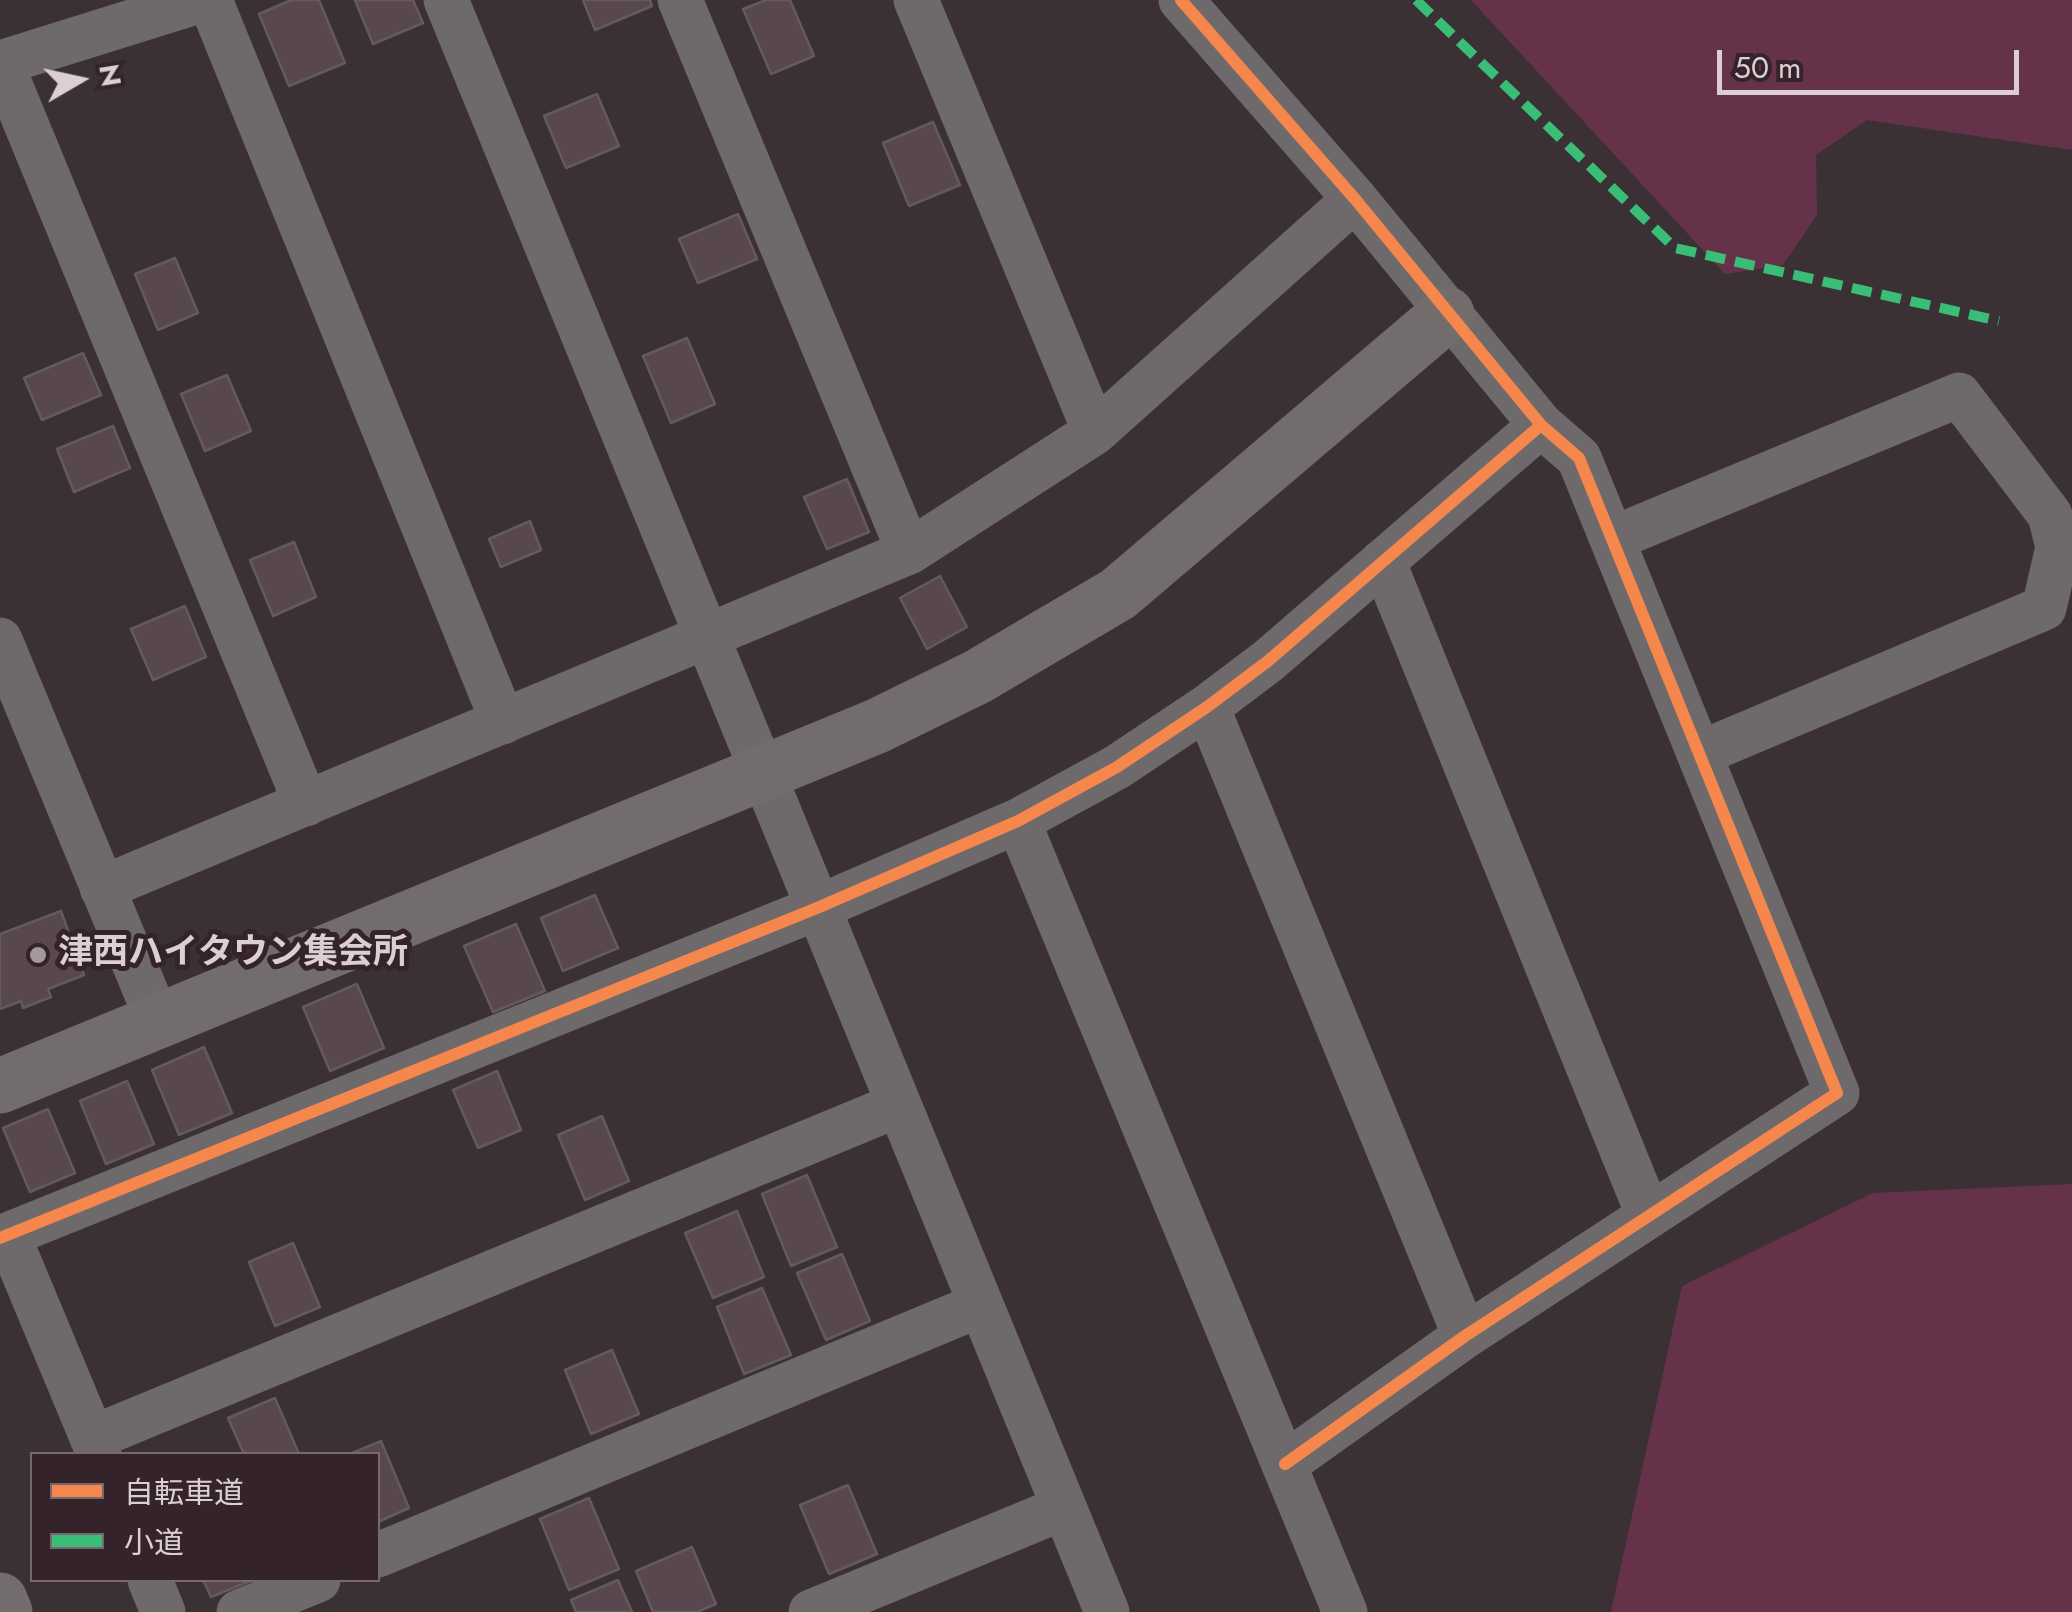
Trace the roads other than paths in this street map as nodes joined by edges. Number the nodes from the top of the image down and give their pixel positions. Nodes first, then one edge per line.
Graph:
1 (202, 0) edge
2 (210, 0) edge
3 (446, 0) edge
4 (680, 0) edge
5 (916, 0) edge
6 (1181, 0) edge
7 (0, 63) edge
8 (1355, 199) junction
9 (1447, 314) junction
10 (1541, 425) junction
11 (1095, 432) junction
12 (1614, 538) junction
13 (909, 552) junction
14 (1383, 561) junction
15 (707, 637) junction
16 (0, 640) edge
17 (1207, 708) junction
18 (503, 722) junction
19 (1701, 753) junction
20 (763, 773) junction
21 (306, 804) junction
22 (1018, 821) junction
23 (102, 888) junction
24 (817, 908) junction
25 (158, 1020) junction
26 (0, 1086) edge
27 (898, 1105) junction
28 (1648, 1214) junction
29 (4, 1238) edge
30 (980, 1305) junction
31 (1465, 1336) junction
32 (95, 1446) edge
33 (1285, 1464) junction
34 (1063, 1508) junction
35 (380, 1554) edge
36 (151, 1582) edge
37 (313, 1582) edge
38 (0, 1600) edge
39 (5, 1612) edge
40 (163, 1612) edge
41 (239, 1612) edge
42 (811, 1612) edge
43 (1107, 1612) edge
44 (1345, 1612) edge

1 - 7 street
2 - 18 street
3 - 15 street
4 - 13 street
5 - 11 street
6 - 8 street
7 - 21 street
8 - 9 street
8 - 11 street
9 - 10 street
9 - 20 street
10 - 12 street
10 - 14 street
11 - 13 street
12 - 19 street
12 - 19 street
13 - 15 street
14 - 17 street
14 - 28 street
15 - 18 street
15 - 20 street
16 - 23 street
17 - 22 street
17 - 31 street
18 - 21 street
19 - 28 street
20 - 24 street
20 - 25 street
21 - 23 street
22 - 24 street
22 - 33 street
23 - 25 street
24 - 27 street
24 - 29 street
25 - 26 street
27 - 30 street
27 - 32 street
28 - 31 street
29 - 32 street
30 - 34 street
30 - 35 street
31 - 33 street
33 - 44 street
34 - 42 street
34 - 43 street
36 - 40 street
37 - 41 street
38 - 39 street

